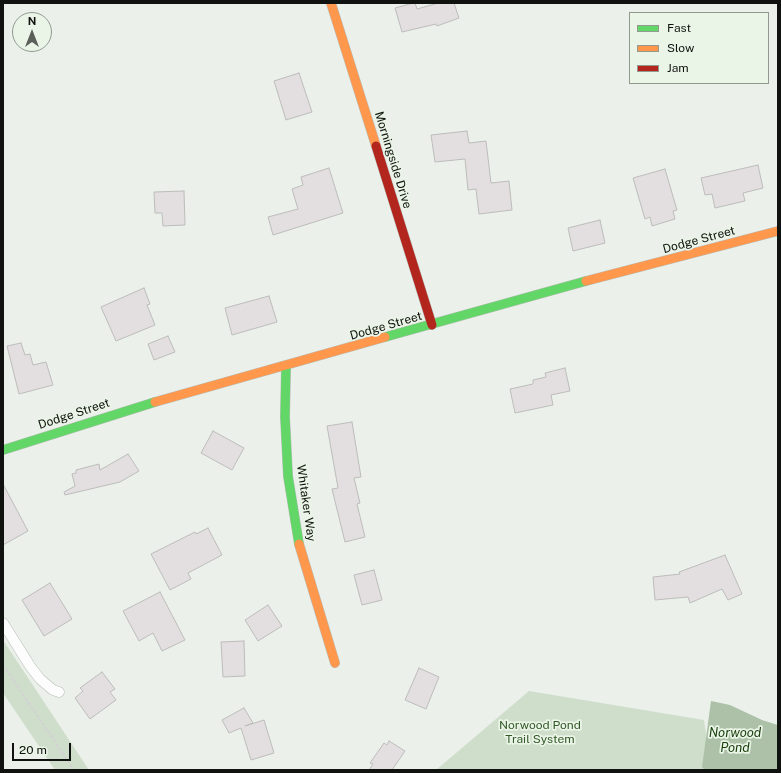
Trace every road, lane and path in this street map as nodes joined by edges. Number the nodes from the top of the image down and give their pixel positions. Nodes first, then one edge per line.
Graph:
1 (331, 3) edge
2 (778, 231) edge
3 (432, 325) junction
4 (286, 366) junction
5 (3, 450) edge
6 (3, 623) edge
7 (334, 663) dead end
8 (3, 665) edge
9 (60, 692) dead end
10 (74, 770) edge

1 - 3 main road, Morningside Drive
2 - 3 main road, Dodge Street
3 - 4 main road, Dodge Street
4 - 5 main road, Dodge Street
4 - 7 main road, Whitaker Way
6 - 9 lane
8 - 10 path

